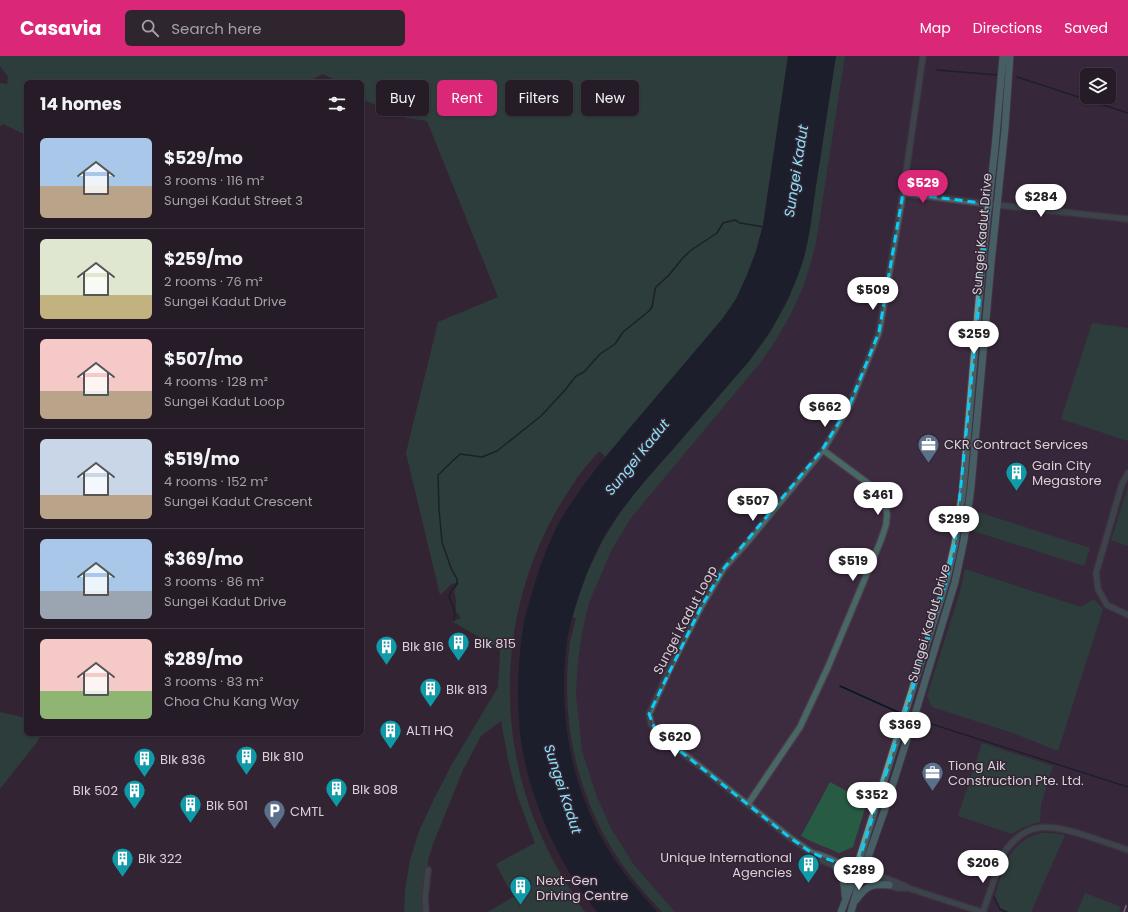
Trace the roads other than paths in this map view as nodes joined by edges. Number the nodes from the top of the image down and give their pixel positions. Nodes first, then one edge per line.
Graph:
1 (923, 56) edge
2 (1003, 56) edge
3 (1010, 56) edge
4 (903, 193) junction
5 (993, 205) junction
6 (1128, 219) edge
7 (823, 450) junction
8 (1128, 473) edge
9 (1128, 615) edge
10 (748, 804) junction
11 (885, 809) junction
12 (873, 815) junction
13 (1128, 850) edge
14 (812, 853) junction
15 (836, 867) junction
16 (428, 870) dead end
17 (859, 873) junction
18 (889, 885) junction
19 (908, 888) junction
20 (845, 900) junction
21 (855, 901) junction
22 (426, 912) edge
23 (840, 912) edge
24 (851, 912) edge
25 (982, 912) edge

1 - 4 street, Sungei Kadut Loop
2 - 5 main road, Sungei Kadut Drive
3 - 5 main road, Sungei Kadut Drive
4 - 5 street
4 - 7 street, Sungei Kadut Loop
5 - 6 street
5 - 11 main road, Sungei Kadut Drive
5 - 12 main road, Sungei Kadut Drive
7 - 10 street
7 - 10 street, Sungei Kadut Loop
8 - 9 street
10 - 14 street, Sungei Kadut Loop
11 - 12 main road
11 - 17 main road, Sungei Kadut Drive
12 - 17 main road, Sungei Kadut Drive
13 - 25 street
14 - 15 street, Sungei Kadut Loop
14 - 17 street, Sungei Kadut Loop
15 - 17 street, Sungei Kadut Loop
15 - 20 main road
16 - 22 street
17 - 18 street
17 - 19 street
17 - 20 main road
17 - 21 main road
18 - 19 street
18 - 21 main road
19 - 25 street
20 - 23 main road
21 - 24 main road

